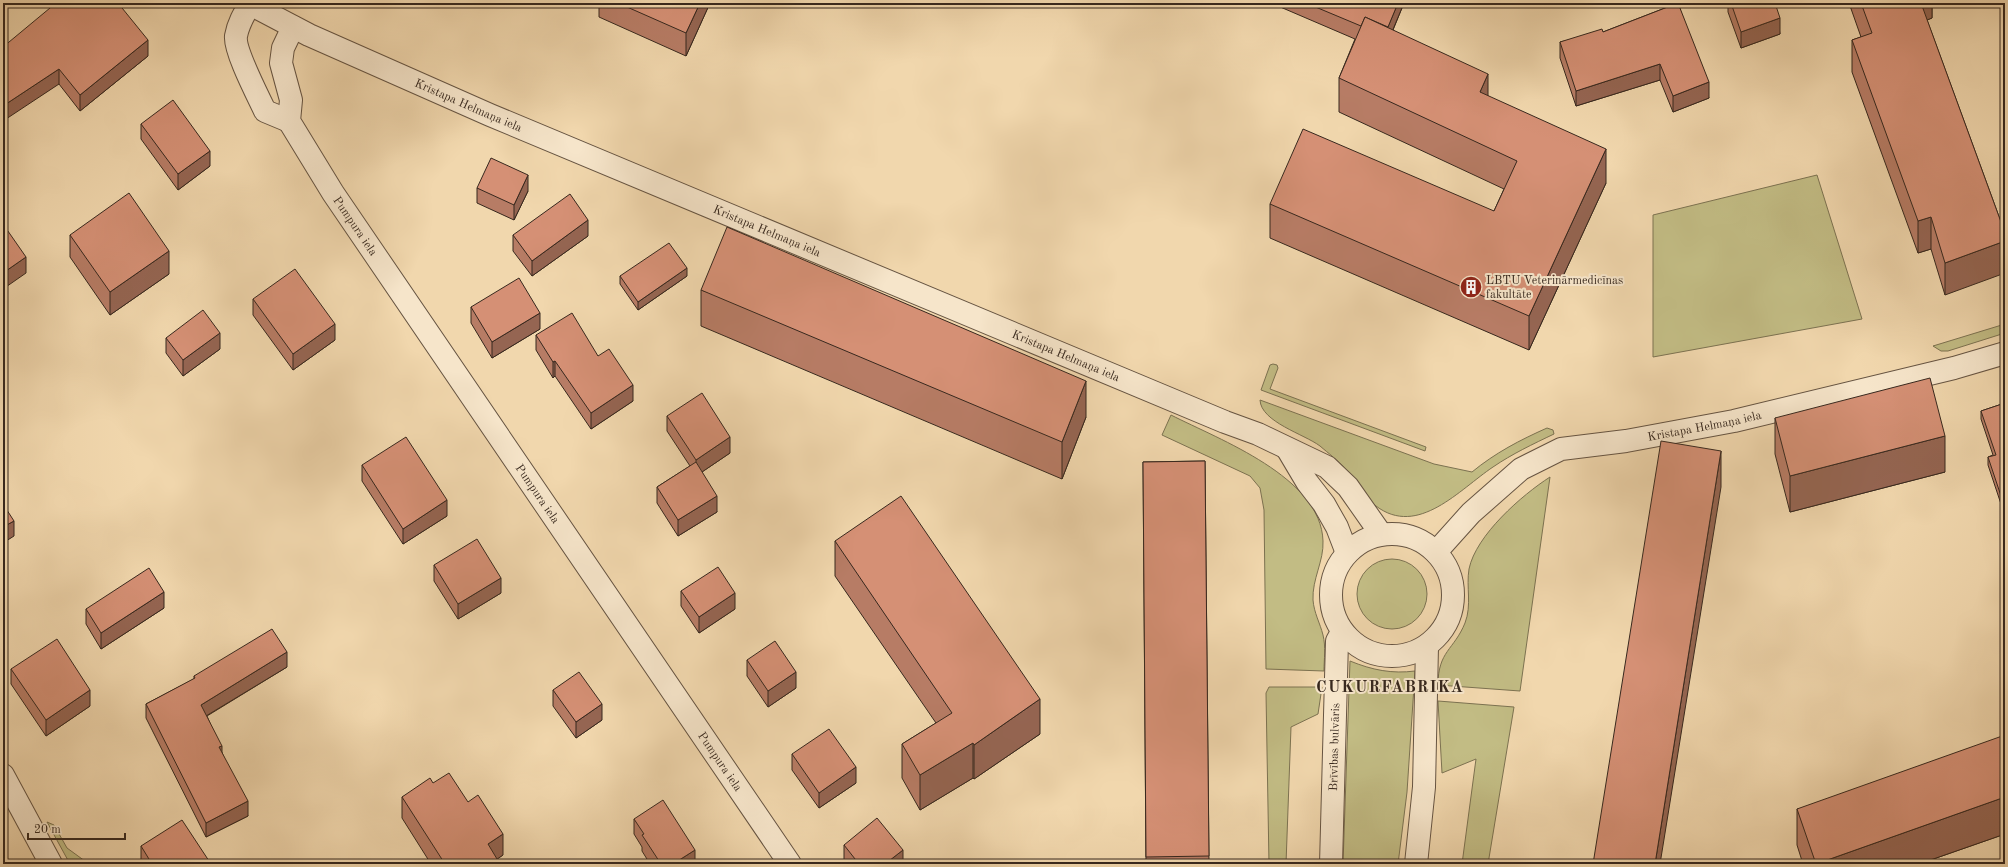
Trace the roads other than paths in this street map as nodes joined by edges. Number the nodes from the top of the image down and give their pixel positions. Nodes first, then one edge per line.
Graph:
1 (249, 4) edge
2 (293, 26) junction
3 (289, 121) junction
4 (2005, 353) edge
5 (1288, 450) junction
6 (1381, 534) junction
7 (1436, 552) junction
8 (1347, 553) junction
9 (1342, 632) junction
10 (1427, 646) junction
11 (3, 775) edge
12 (51, 864) edge
13 (790, 864) edge
14 (1331, 864) edge
15 (1416, 864) edge

1 - 2 street, Kristapa Helmaņa iela
1 - 3 street
2 - 3 street
2 - 5 street, Kristapa Helmaņa iela
3 - 13 street, Pumpura iela
4 - 7 street, Kristapa Helmaņa iela
5 - 6 street, Kristapa Helmaņa iela
5 - 8 street
6 - 7 street
6 - 8 street
7 - 10 street
8 - 9 street
9 - 10 street
9 - 14 street, Brīvības bulvāris
10 - 15 street
11 - 12 street

